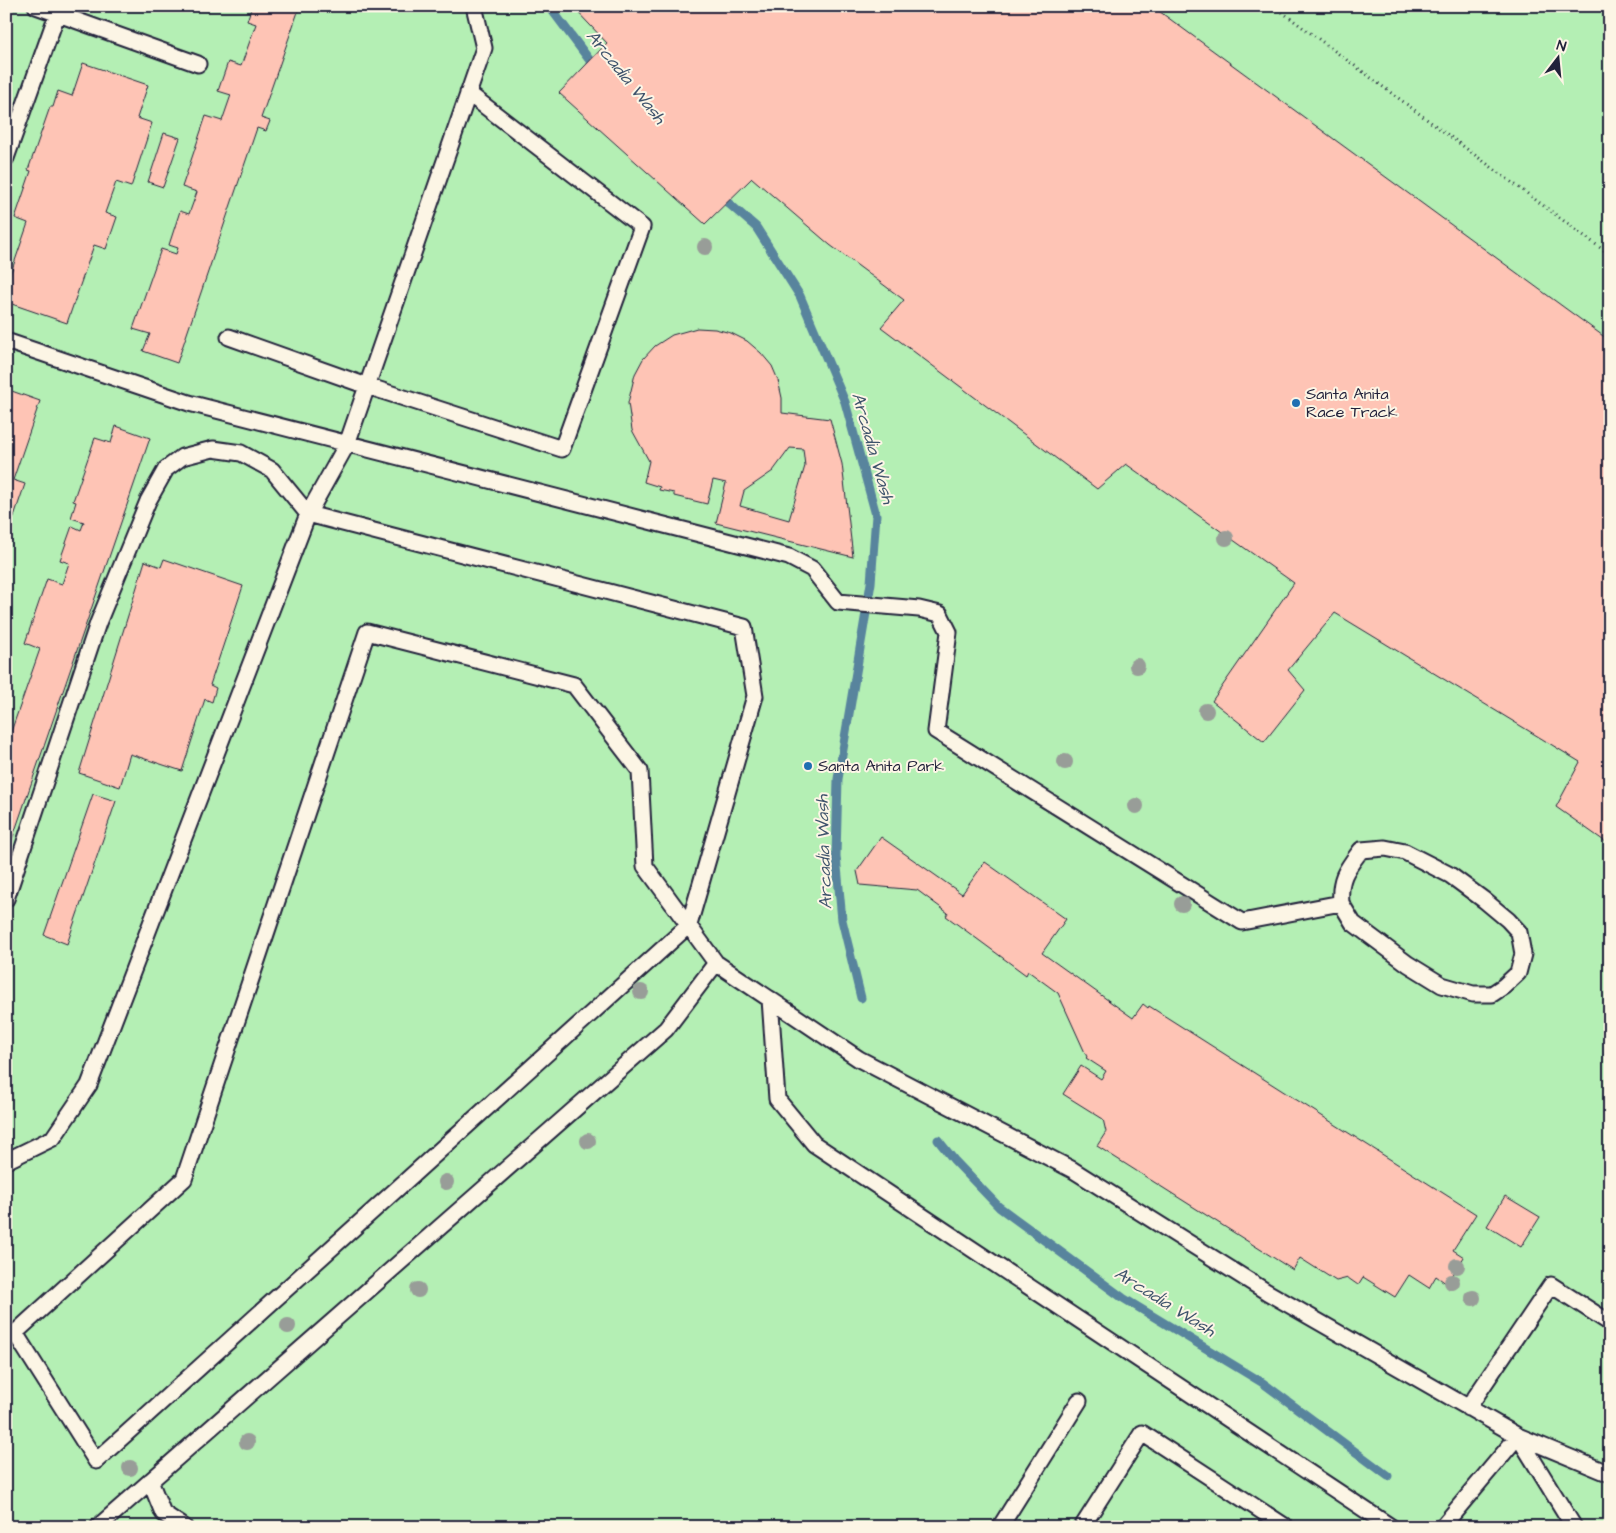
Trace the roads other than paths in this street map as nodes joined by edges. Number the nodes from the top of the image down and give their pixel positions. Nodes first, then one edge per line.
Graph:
1 (36, 6) edge
2 (474, 6) edge
3 (58, 10) edge
4 (198, 64) dead end
5 (468, 93) junction
6 (6, 158) edge
7 (229, 337) dead end
8 (6, 342) edge
9 (367, 386) junction
10 (347, 444) junction
11 (308, 514) junction
12 (6, 899) edge
13 (1341, 903) junction
14 (688, 925) junction
15 (716, 963) junction
16 (770, 999) junction
17 (6, 1161) edge
18 (1610, 1323) edge
19 (1080, 1401) dead end
20 (1468, 1408) junction
21 (1518, 1436) junction
22 (1610, 1474) edge
23 (150, 1481) junction
24 (98, 1527) edge
25 (184, 1527) edge
26 (1000, 1527) edge
27 (1082, 1527) edge
28 (1286, 1527) edge
29 (1391, 1527) edge
30 (1442, 1527) edge
31 (1574, 1527) edge

1 - 3 lane
2 - 5 lane
3 - 4 lane
3 - 6 lane
5 - 9 lane
5 - 9 lane
7 - 9 lane
8 - 10 lane
9 - 10 lane
10 - 11 lane
10 - 13 lane
11 - 12 lane
11 - 14 lane
11 - 17 lane
13 - 13 lane
14 - 14 lane
14 - 15 lane
15 - 16 lane
15 - 23 lane
16 - 20 lane
16 - 29 lane
18 - 20 lane
19 - 26 lane
20 - 21 lane
21 - 22 lane
21 - 30 lane
21 - 31 lane
23 - 24 lane
23 - 25 lane
27 - 28 lane

